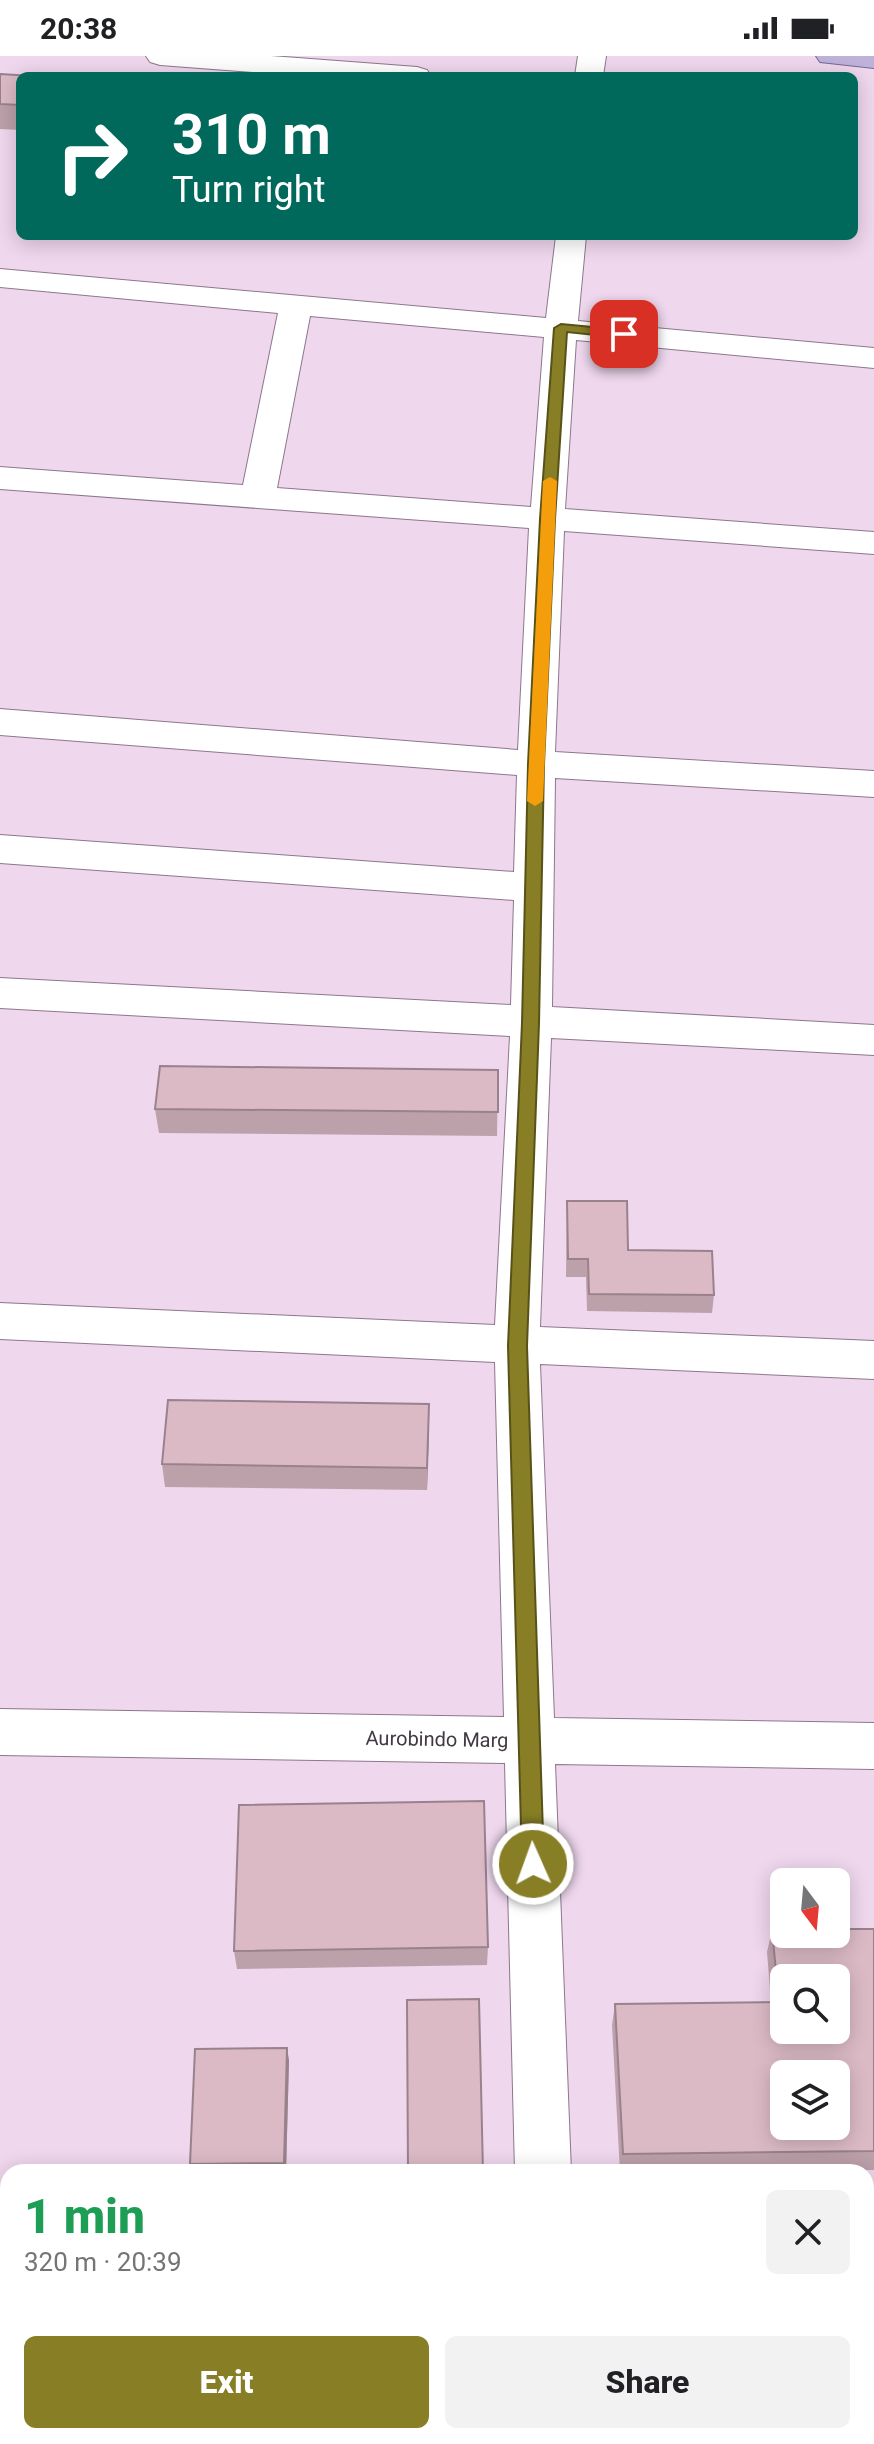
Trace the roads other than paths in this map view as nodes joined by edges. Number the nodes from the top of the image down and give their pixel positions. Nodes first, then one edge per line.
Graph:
1 (160, 56) edge
2 (830, 56) edge
3 (874, 59) edge
4 (366, 72) edge
5 (571, 240) edge
6 (0, 278) edge
7 (296, 304) junction
8 (561, 328) junction
9 (874, 358) edge
10 (0, 478) edge
11 (258, 498) junction
12 (547, 519) junction
13 (874, 543) edge
14 (0, 722) edge
15 (536, 764) junction
16 (874, 784) edge
17 (0, 849) edge
18 (534, 887) junction
19 (0, 993) edge
20 (531, 1023) junction
21 (874, 1040) edge
22 (0, 1321) edge
23 (517, 1346) junction
24 (874, 1360) edge
25 (0, 1732) edge
26 (530, 1740) junction
27 (874, 1746) edge
28 (543, 2164) edge

1 - 4 street
2 - 3 main road
5 - 8 street
6 - 7 street
7 - 8 street
7 - 11 street
8 - 9 street
8 - 12 street
10 - 11 street
11 - 12 street
12 - 13 street
12 - 15 street
14 - 15 street
15 - 16 street
15 - 18 street
17 - 18 street
18 - 20 street
19 - 20 street
20 - 21 street
20 - 23 street
22 - 23 street
23 - 24 street
23 - 26 street
25 - 26 street, Aurobindo Marg
26 - 27 street, Aurobindo Marg
26 - 28 street

